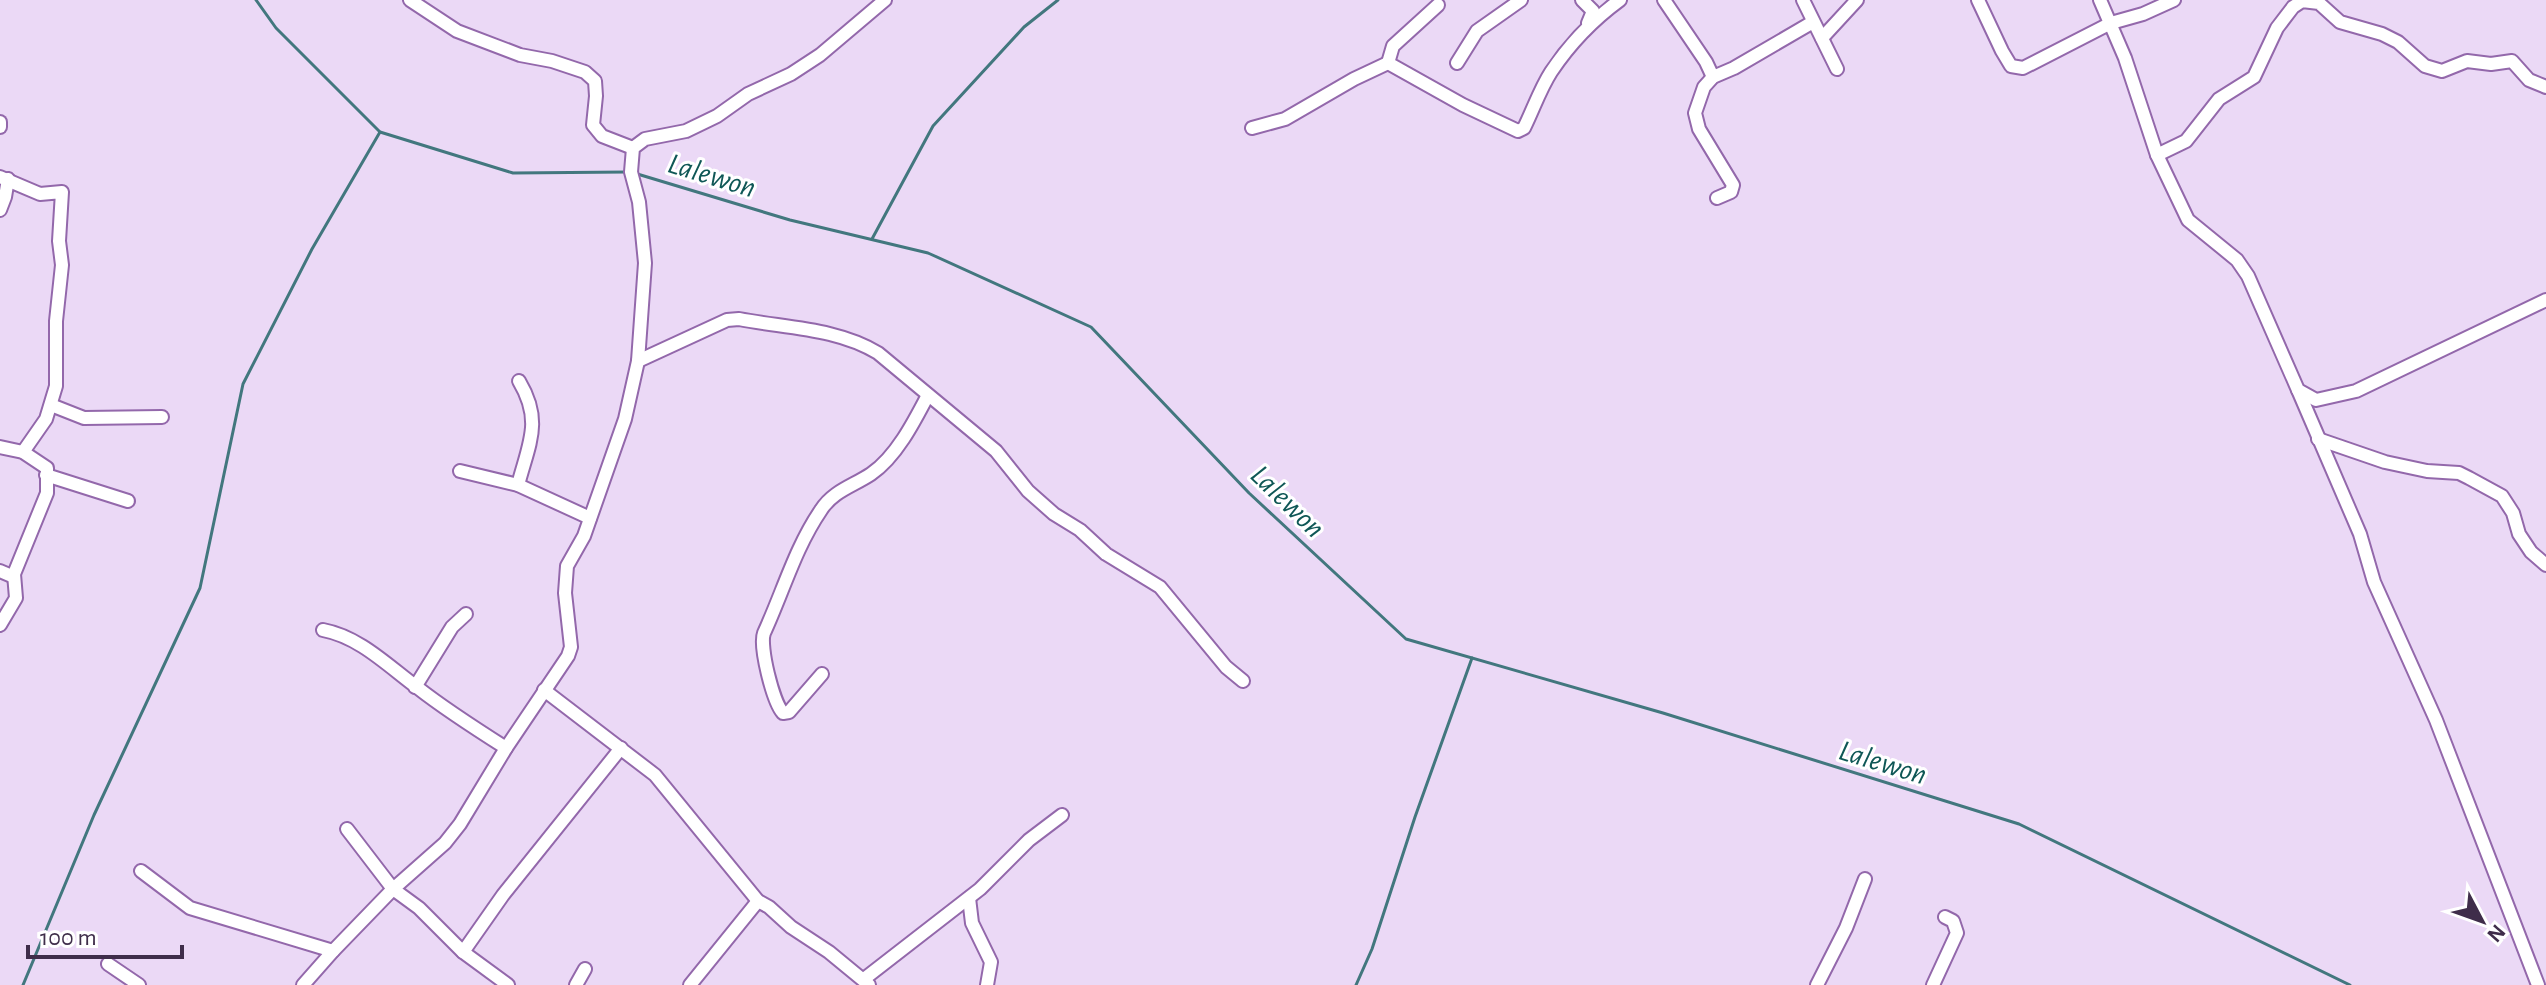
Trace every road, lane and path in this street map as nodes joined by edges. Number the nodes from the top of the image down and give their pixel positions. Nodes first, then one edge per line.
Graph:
1 (410, 0) edge
2 (885, 0) edge
3 (1521, 0) edge
4 (1582, 0) edge
5 (1620, 0) edge
6 (1664, 0) edge
7 (1803, 0) edge
8 (1857, 0) edge
9 (1978, 0) edge
10 (2100, 0) edge
11 (2174, 0) edge
12 (1438, 5) dead end
13 (1813, 22) junction
14 (2111, 23) junction
15 (1583, 33) junction
16 (1822, 38) junction
17 (1388, 63) junction
18 (1457, 63) dead end
19 (1837, 69) dead end
20 (1713, 77) junction
21 (2546, 87) edge
22 (1252, 128) dead end
23 (633, 148) junction
24 (2157, 155) junction
25 (4, 178) edge
26 (1717, 198) dead end
27 (0, 210) edge
28 (2546, 300) edge
29 (638, 361) junction
30 (519, 381) dead end
31 (2298, 390) junction
32 (928, 395) junction
33 (51, 405) junction
34 (162, 417) dead end
35 (2318, 439) junction
36 (0, 447) edge
37 (23, 452) junction
38 (460, 471) dead end
39 (46, 475) junction
40 (518, 485) junction
41 (128, 501) dead end
42 (590, 518) junction
43 (2546, 565) edge
44 (0, 571) edge
45 (14, 574) junction
46 (466, 614) dead end
47 (0, 625) edge
48 (323, 630) dead end
49 (822, 674) dead end
50 (1243, 681) dead end
51 (415, 687) junction
52 (544, 690) junction
53 (506, 748) junction
54 (621, 748) junction
55 (1062, 815) dead end
56 (347, 829) dead end
57 (141, 871) dead end
58 (1865, 879) dead end
59 (393, 889) junction
60 (969, 898) junction
61 (758, 901) junction
62 (1945, 917) dead end
63 (333, 951) junction
64 (463, 952) junction
65 (108, 964) dead end
66 (585, 969) dead end
67 (867, 982) edge
68 (139, 985) edge
69 (303, 985) edge
70 (508, 985) edge
71 (576, 985) edge
72 (690, 985) edge
73 (987, 985) edge
74 (1817, 985) edge
75 (1933, 985) edge
76 (2543, 985) edge

1 - 23 street
2 - 23 street
3 - 18 street
4 - 15 street
5 - 15 street
6 - 20 street
7 - 13 street
8 - 16 street
9 - 14 street
10 - 14 street
11 - 14 street
12 - 17 street
13 - 16 street
13 - 20 street
14 - 24 street
15 - 17 street
16 - 19 street
17 - 22 street
20 - 26 street
21 - 24 street
23 - 29 street
24 - 31 street
25 - 27 street
25 - 33 street
28 - 31 street
29 - 32 street
29 - 42 street
30 - 40 street
31 - 35 street
32 - 49 street
32 - 50 street
33 - 34 street
33 - 37 street
35 - 43 street
35 - 76 street
36 - 37 street
37 - 39 street
38 - 40 street
39 - 41 street
39 - 45 street
40 - 42 street
42 - 52 street
44 - 45 street
45 - 47 street
46 - 51 street
48 - 51 street
51 - 53 street
52 - 53 street
52 - 54 street
53 - 59 street
54 - 61 street
54 - 64 street
55 - 60 street
56 - 59 street
57 - 63 street
58 - 74 street
59 - 63 street
59 - 64 street
60 - 67 street
60 - 73 street
61 - 67 street
61 - 72 street
62 - 75 street
63 - 69 street
64 - 70 street
65 - 68 street
66 - 71 street

